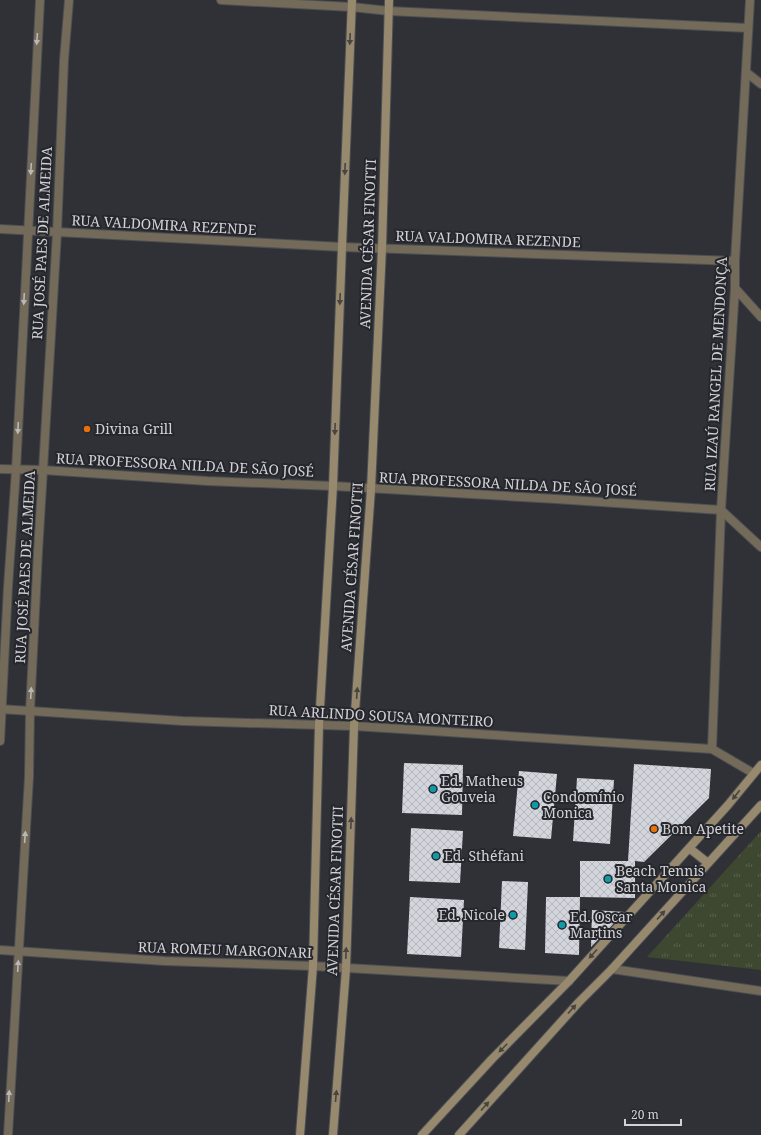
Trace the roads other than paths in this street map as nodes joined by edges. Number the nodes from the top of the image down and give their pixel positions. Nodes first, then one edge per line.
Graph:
1 (40, 0) edge
2 (69, 0) edge
3 (221, 0) edge
4 (389, 0) edge
5 (750, 0) edge
6 (352, 4) edge
7 (389, 11) junction
8 (748, 28) junction
9 (746, 72) junction
10 (761, 84) edge
11 (0, 230) edge
12 (28, 231) junction
13 (57, 233) junction
14 (342, 247) junction
15 (382, 248) junction
16 (735, 261) junction
17 (735, 288) junction
18 (761, 318) edge
19 (0, 469) edge
20 (16, 470) junction
21 (44, 470) junction
22 (334, 486) junction
23 (371, 488) junction
24 (721, 510) junction
25 (761, 547) edge
26 (1, 709) edge
27 (30, 711) junction
28 (319, 725) junction
29 (354, 726) junction
30 (0, 741) edge
31 (712, 749) junction
32 (761, 765) edge
33 (753, 773) junction
34 (761, 805) edge
35 (689, 848) junction
36 (708, 863) junction
37 (0, 950) edge
38 (19, 951) junction
39 (313, 966) junction
40 (346, 969) junction
41 (612, 969) junction
42 (569, 981) junction
43 (761, 991) edge
44 (8, 1135) edge
45 (300, 1135) edge
46 (333, 1135) edge
47 (422, 1135) edge
48 (459, 1135) edge

1 -> 12 street, RUA JOSÉ PAES DE ALMEIDA
2 - 13 street, RUA JOSÉ PAES DE ALMEIDA
3 - 6 street
4 - 7 main road, AVENIDA CÉSAR FINOTTI
5 - 8 street, RUA IZAÚ RANGEL DE MENDONÇA
6 - 7 street
6 -> 14 main road, AVENIDA CÉSAR FINOTTI
7 - 8 street
7 - 15 main road, AVENIDA CÉSAR FINOTTI
8 - 9 street, RUA IZAÚ RANGEL DE MENDONÇA
9 - 10 street
9 - 16 street, RUA IZAÚ RANGEL DE MENDONÇA
11 - 12 street, RUA VALDOMIRA REZENDE
12 - 13 street, RUA VALDOMIRA REZENDE
12 -> 20 street, RUA JOSÉ PAES DE ALMEIDA
13 - 14 street, RUA VALDOMIRA REZENDE
13 - 21 street, RUA JOSÉ PAES DE ALMEIDA
14 - 15 street, RUA VALDOMIRA REZENDE
14 -> 22 main road, AVENIDA CÉSAR FINOTTI
15 - 16 street, RUA VALDOMIRA REZENDE
15 - 23 main road, AVENIDA CÉSAR FINOTTI
16 - 17 street, RUA IZAÚ RANGEL DE MENDONÇA
17 - 18 street
17 - 24 street, RUA IZAÚ RANGEL DE MENDONÇA
19 - 20 street, RUA PROFESSORA NILDA DE SÃO JOSÉ
20 - 21 street, RUA PROFESSORA NILDA DE SÃO JOSÉ
20 - 26 street, RUA JOSÉ PAES DE ALMEIDA
21 - 22 street, RUA PROFESSORA NILDA DE SÃO JOSÉ
27 -> 21 street, RUA JOSÉ PAES DE ALMEIDA
22 - 23 street, RUA PROFESSORA NILDA DE SÃO JOSÉ
22 - 28 main road, AVENIDA CÉSAR FINOTTI
23 - 24 street, RUA PROFESSORA NILDA DE SÃO JOSÉ
29 -> 23 main road, AVENIDA CÉSAR FINOTTI
24 - 25 street
24 - 31 street, RUA IZAÚ RANGEL DE MENDONÇA
26 - 27 street, RUA ARLINDO SOUSA MONTEIRO
26 - 30 street, RUA JOSÉ PAES DE ALMEIDA
27 - 28 street, RUA ARLINDO SOUSA MONTEIRO
38 -> 27 street, RUA JOSÉ PAES DE ALMEIDA
28 - 29 street, RUA ARLINDO SOUSA MONTEIRO
28 - 39 main road, AVENIDA CÉSAR FINOTTI
29 - 31 street, RUA ARLINDO SOUSA MONTEIRO
40 -> 29 main road, AVENIDA CÉSAR FINOTTI
31 - 33 street, RUA ARLINDO SOUSA MONTEIRO
32 - 33 main road
33 -> 35 main road
34 - 36 main road
35 - 36 main road
35 -> 42 main road
41 -> 36 main road
37 - 38 street, RUA ROMEU MARGONARI
38 - 39 street, RUA ROMEU MARGONARI
44 -> 38 street, RUA JOSÉ PAES DE ALMEIDA
39 - 40 street, RUA ROMEU MARGONARI
39 - 45 main road, AVENIDA CÉSAR FINOTTI
40 - 42 street, RUA ROMEU MARGONARI
46 -> 40 main road, AVENIDA CÉSAR FINOTTI
41 - 43 street
48 -> 41 main road
42 -> 47 main road

